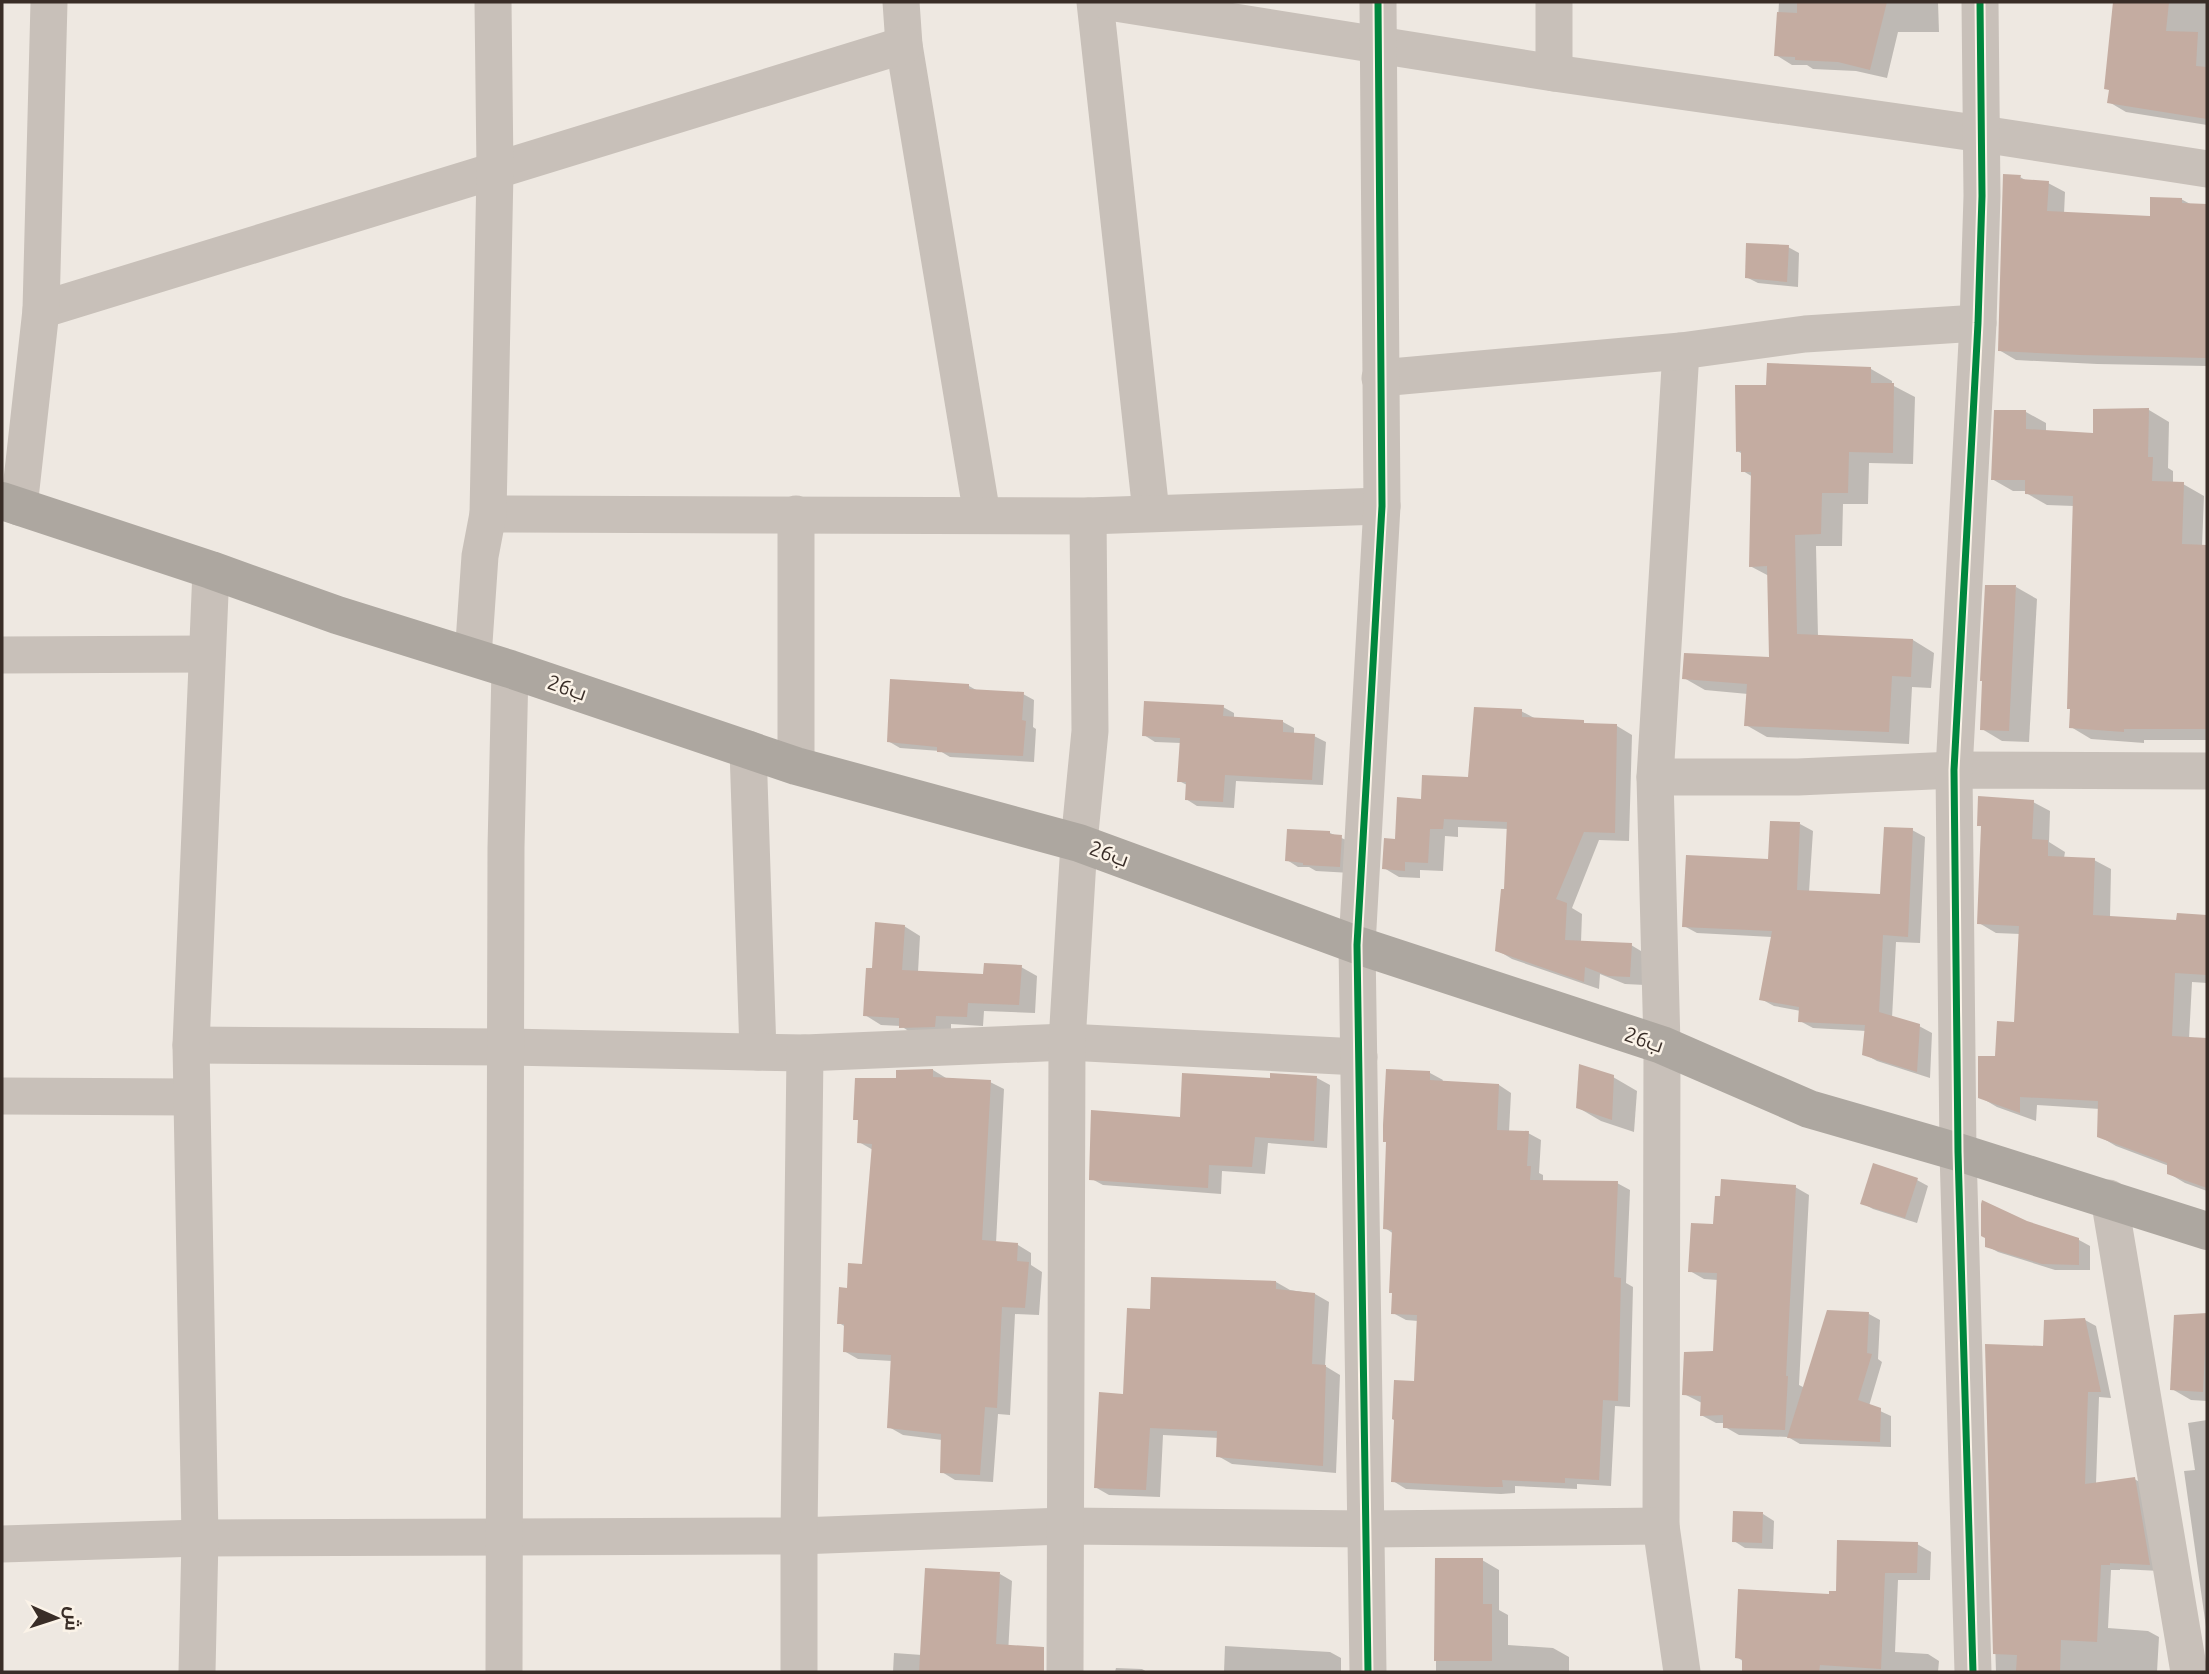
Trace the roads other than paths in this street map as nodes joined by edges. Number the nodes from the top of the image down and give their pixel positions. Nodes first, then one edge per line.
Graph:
1 (49, 2) edge
2 (493, 2) edge
3 (901, 2) edge
4 (1095, 2) edge
5 (1110, 2) edge
6 (1378, 2) edge
7 (1554, 2) edge
8 (1980, 2) edge
9 (904, 45) junction
10 (1378, 45) junction
11 (1554, 73) junction
12 (1982, 134) junction
13 (2207, 169) edge
14 (495, 171) junction
15 (41, 310) junction
16 (1978, 323) junction
17 (1681, 351) junction
18 (1380, 378) junction
19 (10, 504) edge
20 (1382, 506) junction
21 (1151, 512) junction
22 (488, 514) junction
23 (796, 514) junction
24 (982, 515) junction
25 (1088, 516) junction
26 (211, 570) junction
27 (207, 654) junction
28 (2, 655) edge
29 (472, 657) junction
30 (510, 669) junction
31 (748, 748) junction
32 (796, 766) junction
33 (1954, 770) junction
34 (2207, 772) edge
35 (1655, 777) junction
36 (1079, 843) junction
37 (1357, 945) junction
38 (1066, 1042) junction
39 (191, 1045) junction
40 (1662, 1045) junction
41 (506, 1047) junction
42 (758, 1052) junction
43 (805, 1053) junction
44 (1359, 1057) junction
45 (2, 1096) edge
46 (191, 1097) junction
47 (1958, 1152) junction
48 (2109, 1198) junction
49 (2207, 1231) edge
50 (1065, 1526) junction
51 (1661, 1526) junction
52 (1367, 1529) junction
53 (505, 1536) junction
54 (799, 1536) junction
55 (200, 1538) junction
56 (2, 1544) edge
57 (197, 1672) edge
58 (503, 1672) edge
59 (800, 1672) edge
60 (1065, 1672) edge
61 (1368, 1672) edge
62 (1682, 1672) edge
63 (1973, 1672) edge
64 (2189, 1672) edge

1 - 15 street
2 - 14 street
3 - 9 street
4 - 21 street
5 - 10 street
6 - 10 street
7 - 11 street
8 - 12 street
9 - 14 street
9 - 24 street
10 - 11 street
10 - 18 street
11 - 12 street
12 - 13 street
12 - 16 street
14 - 15 street
14 - 22 street
15 - 19 street
16 - 17 street
16 - 33 street
17 - 18 street
17 - 35 street
18 - 20 street
19 - 26 highway, 26ب
20 - 21 street
20 - 37 street
21 - 25 street
22 - 23 street
22 - 29 street
23 - 24 street
23 - 32 street
24 - 25 street
25 - 36 street
26 - 27 street
26 - 29 highway, 26ب
27 - 28 street
27 - 39 street
29 - 30 highway, 26ب
30 - 31 highway, 26ب
30 - 41 street
31 - 32 highway, 26ب
31 - 42 street
32 - 36 highway, 26ب
33 - 34 street
33 - 35 street
33 - 47 street
35 - 40 street
36 - 37 highway, 26ب
36 - 38 street
37 - 40 highway, 26ب
37 - 44 street
38 - 43 street
38 - 44 street
38 - 50 street
39 - 41 street
39 - 46 street
40 - 47 highway, 26ب
40 - 51 street
41 - 42 street
41 - 53 street
42 - 43 street
43 - 54 street
44 - 52 street
45 - 46 street
46 - 55 street
47 - 48 highway, 26ب
47 - 63 street
48 - 49 highway, 26ب
48 - 64 street
50 - 52 street
50 - 54 street
50 - 60 street
51 - 52 street
51 - 62 street
52 - 61 street
53 - 54 street
53 - 55 street
53 - 58 street
54 - 59 street
55 - 56 street
55 - 57 street

